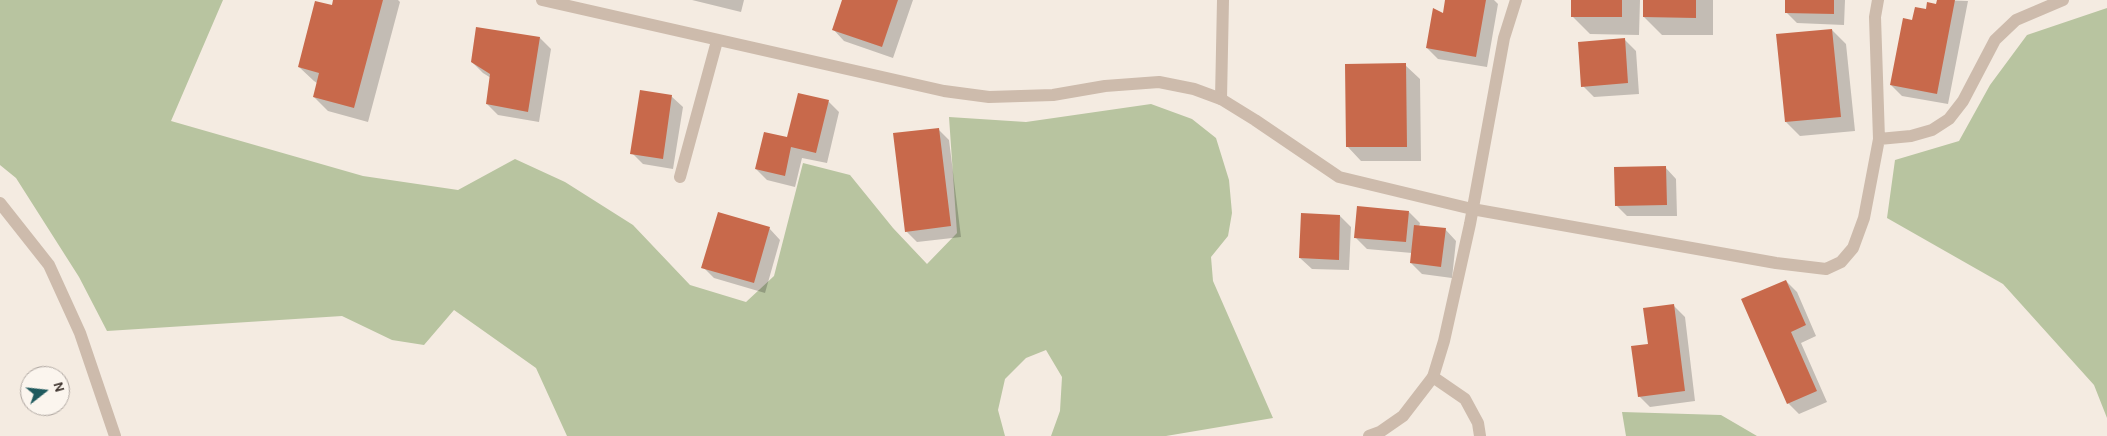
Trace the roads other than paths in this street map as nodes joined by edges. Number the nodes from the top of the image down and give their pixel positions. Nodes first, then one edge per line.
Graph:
1 (542, 0) edge
2 (1222, 0) edge
3 (1516, 0) edge
4 (1878, 0) edge
5 (2063, 0) edge
6 (569, 4) edge
7 (717, 40) junction
8 (1221, 99) junction
9 (1879, 139) junction
10 (680, 177) dead end
11 (0, 203) edge
12 (1472, 209) junction
13 (1433, 377) junction
14 (115, 436) edge
15 (1369, 436) edge
16 (1480, 436) edge

1 - 6 street
2 - 8 street
3 - 12 street
4 - 9 street
5 - 9 street
6 - 7 street
7 - 8 street
7 - 10 street
8 - 12 street
9 - 12 street
11 - 14 street
12 - 13 street
13 - 15 street
13 - 16 street

